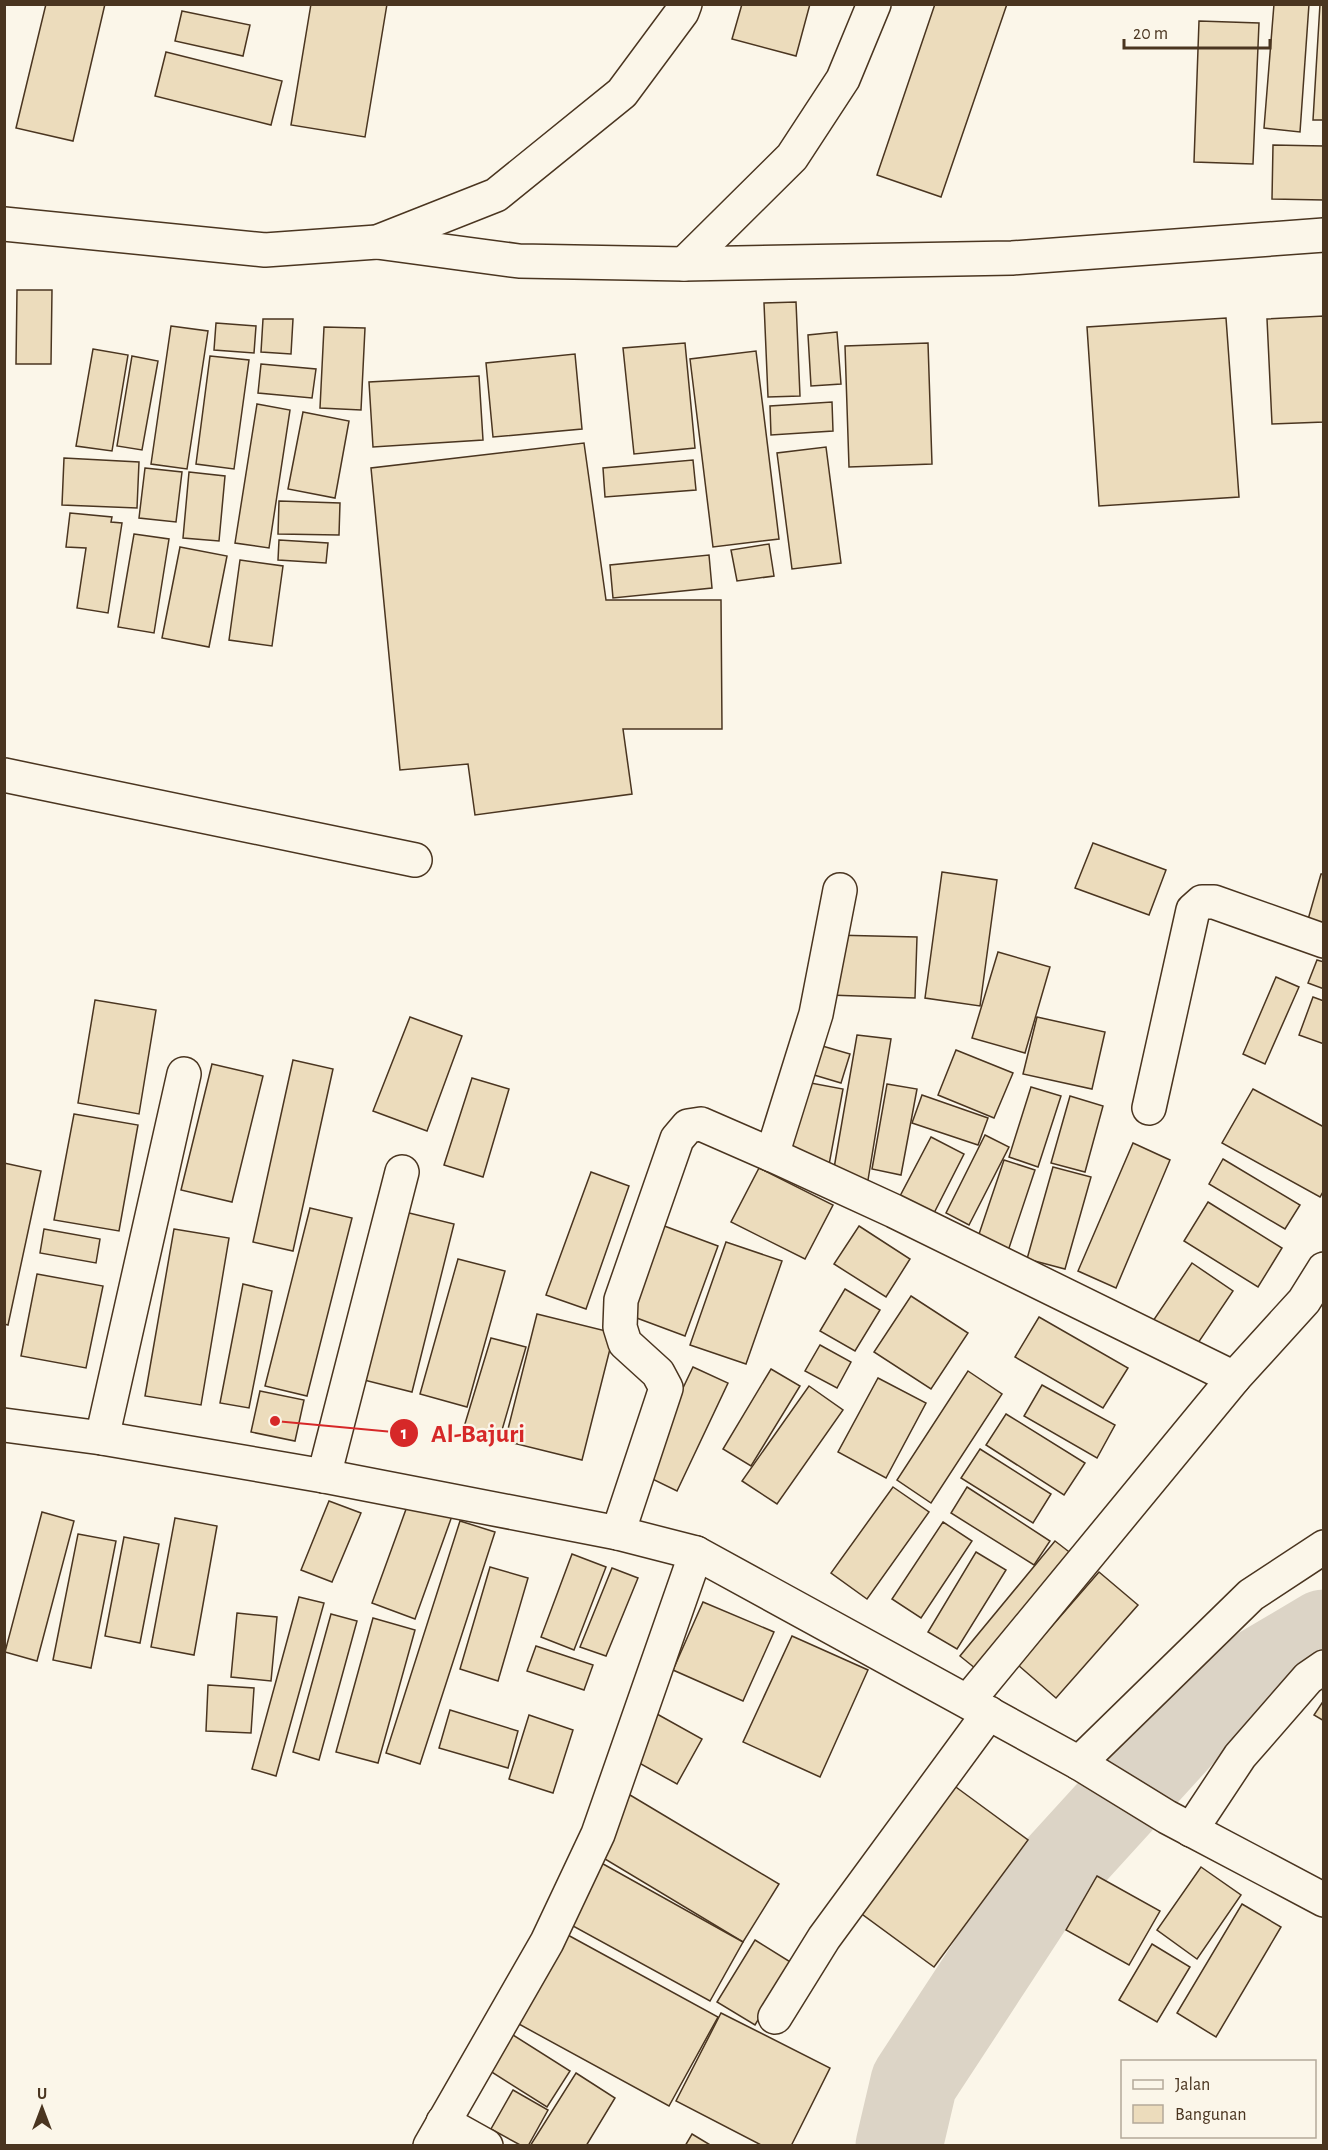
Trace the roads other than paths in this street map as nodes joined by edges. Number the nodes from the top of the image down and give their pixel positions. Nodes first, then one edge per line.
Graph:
1 (685, 4) edge
2 (874, 4) edge
3 (4, 224) edge
4 (1323, 235) edge
5 (377, 242) junction
6 (684, 264) junction
7 (4, 775) edge
8 (415, 860) dead end
9 (840, 890) dead end
10 (1323, 941) edge
11 (184, 1074) dead end
12 (1149, 1108) dead end
13 (772, 1155) junction
14 (402, 1172) dead end
15 (1323, 1269) edge
16 (1234, 1378) junction
17 (4, 1425) edge
18 (102, 1438) junction
19 (324, 1476) junction
20 (618, 1533) junction
21 (1323, 1547) edge
22 (696, 1553) junction
23 (1323, 1667) edge
24 (978, 1707) junction
25 (1083, 1765) junction
26 (1179, 1823) junction
27 (1323, 1900) edge
28 (775, 2017) dead end
29 (436, 2134) edge
30 (486, 2145) edge

1 - 5 street
2 - 6 street
3 - 5 street
4 - 6 street
5 - 6 street
7 - 8 street
9 - 13 street
10 - 12 street
11 - 18 street
13 - 16 street
13 - 20 street
14 - 19 street
15 - 16 street
16 - 24 street
17 - 18 street
18 - 19 street
19 - 20 street
20 - 22 street
21 - 25 street
22 - 24 street
22 - 29 street
23 - 26 street
24 - 25 street
24 - 28 street
25 - 26 street
26 - 27 street
29 - 30 street

